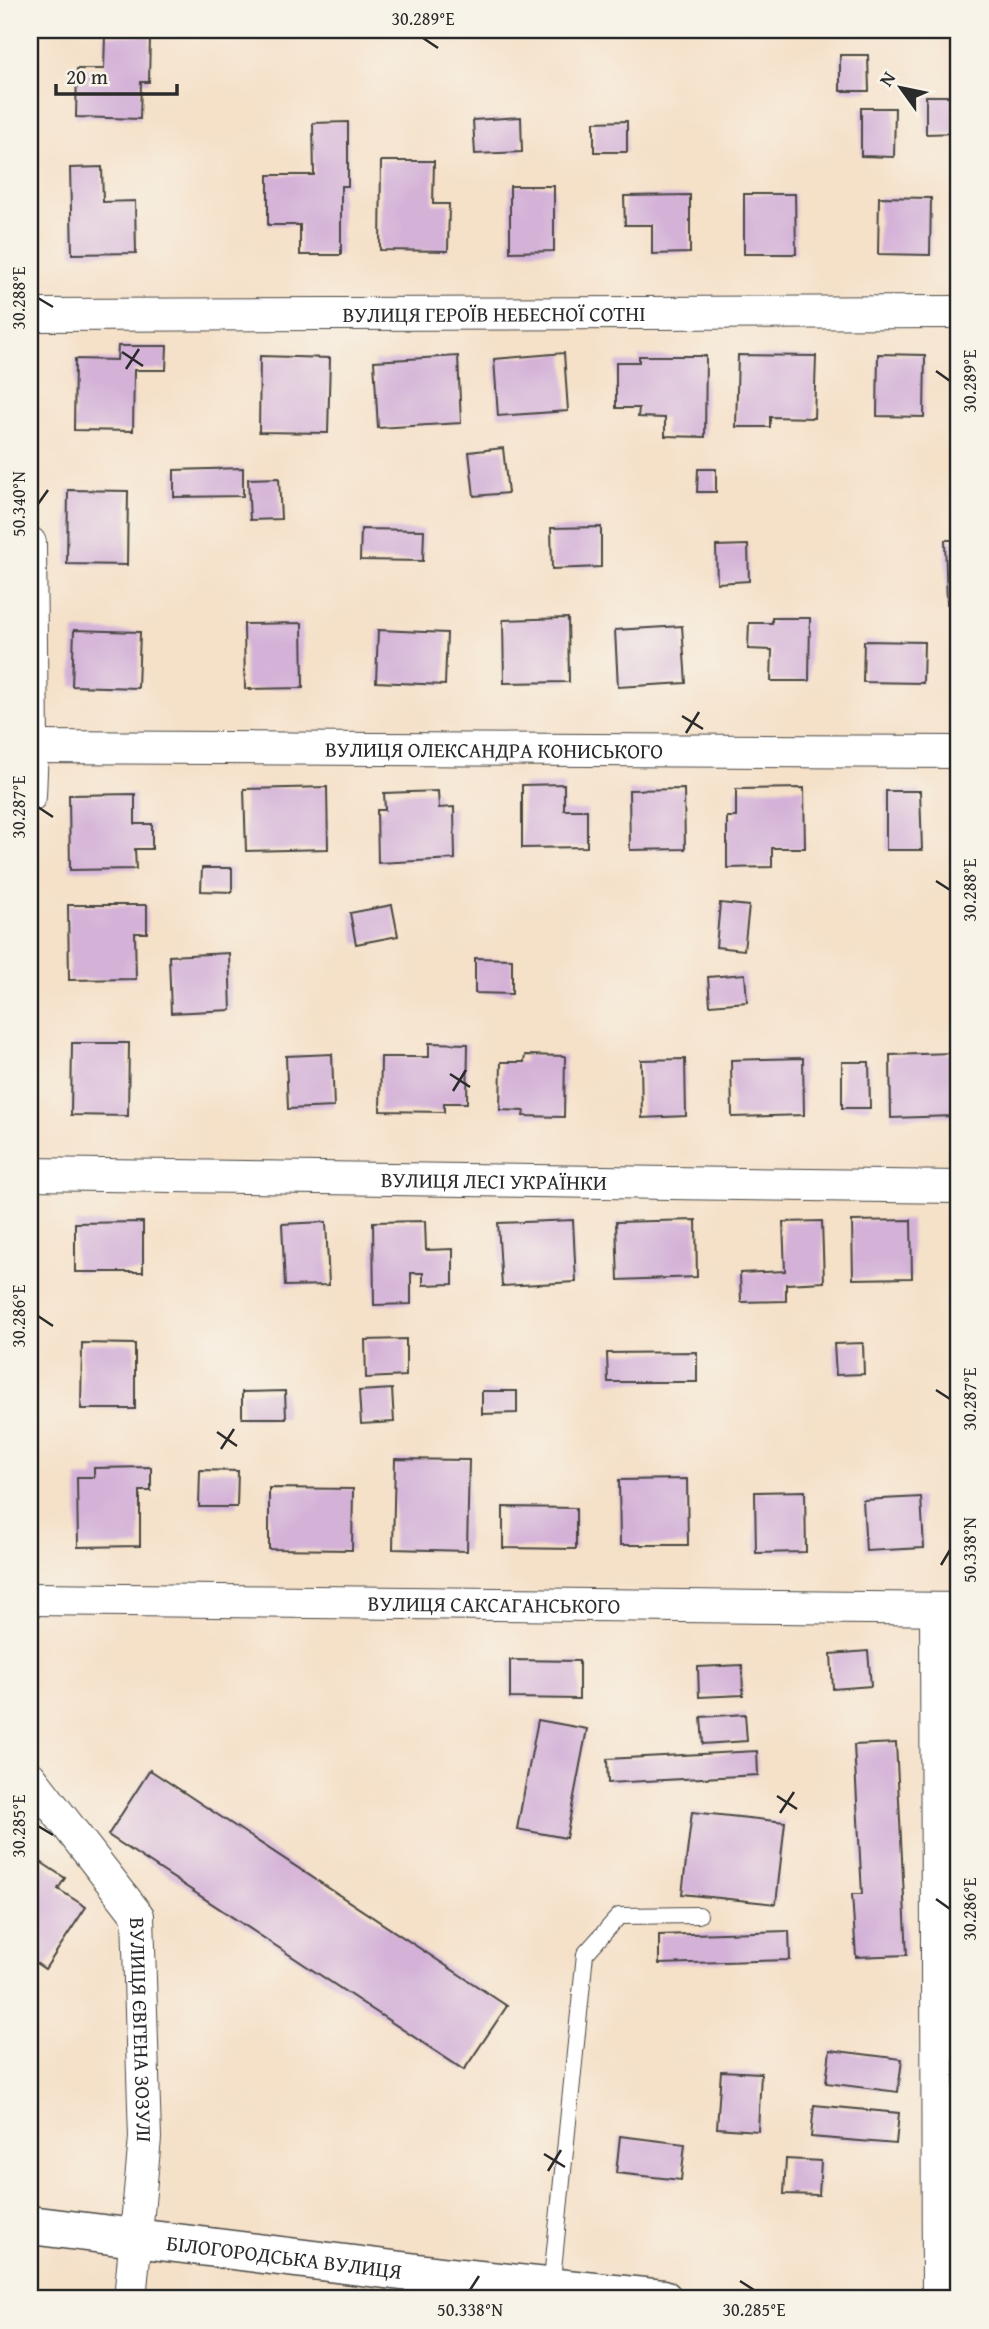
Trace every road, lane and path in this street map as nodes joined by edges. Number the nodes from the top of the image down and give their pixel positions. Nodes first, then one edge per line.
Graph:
1 (959, 312) edge
2 (30, 315) edge
3 (30, 542) edge
4 (31, 747) edge
5 (959, 752) edge
6 (30, 796) edge
7 (30, 1174) edge
8 (959, 1187) edge
9 (30, 1600) edge
10 (947, 1609) edge
11 (30, 1777) edge
12 (699, 1915) dead end
13 (30, 2225) edge
14 (137, 2238) junction
15 (551, 2289) junction
16 (130, 2299) edge
17 (663, 2299) edge
18 (938, 2299) edge

1 - 2 street, ВУЛИЦЯ ГЕРОЇВ НЕБЕСНОЇ СОТНІ
3 - 4 street
4 - 5 street, ВУЛИЦЯ ОЛЕКСАНДРА КОНИСЬКОГО
4 - 6 street
7 - 8 street, ВУЛИЦЯ ЛЕСІ УКРАЇНКИ
9 - 10 street, ВУЛИЦЯ САКСАГАНСЬКОГО
10 - 18 street
11 - 14 street, ВУЛИЦЯ ЄВГЕНА ЗОЗУЛІ
12 - 15 lane
13 - 14 street, БІЛОГОРОДСЬКА ВУЛИЦЯ
14 - 15 street, БІЛОГОРОДСЬКА ВУЛИЦЯ
14 - 16 street, ВУЛИЦЯ ЄВГЕНА ЗОЗУЛІ
15 - 17 street, БІЛОГОРОДСЬКА ВУЛИЦЯ

